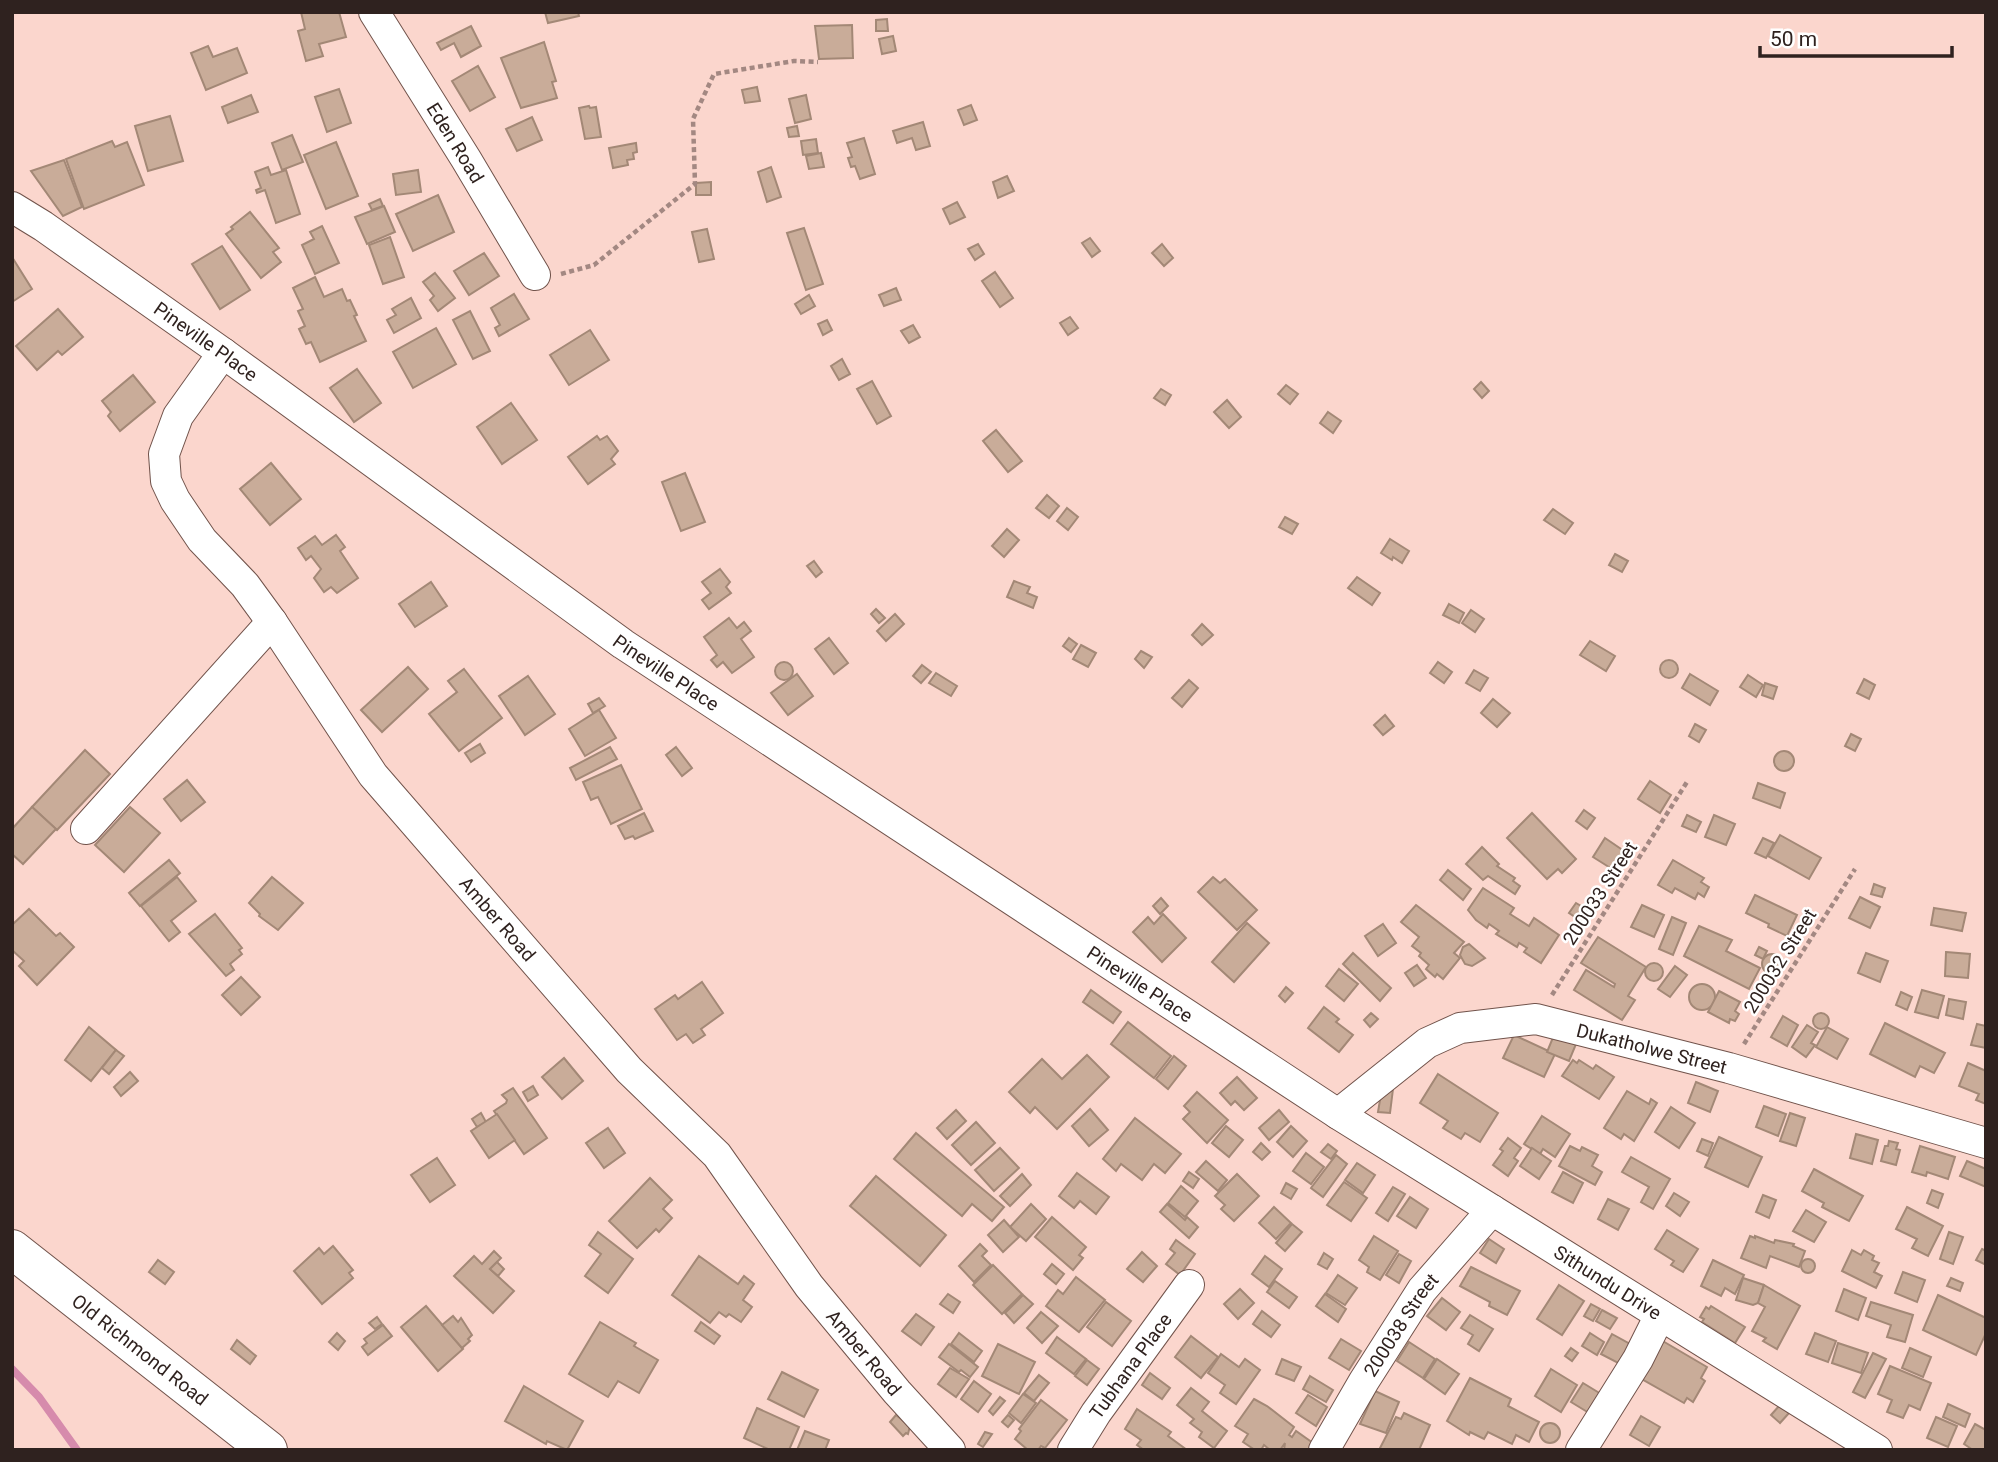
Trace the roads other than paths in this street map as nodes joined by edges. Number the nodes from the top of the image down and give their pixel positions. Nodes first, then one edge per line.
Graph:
1 (374, 12) edge
2 (12, 207) edge
3 (535, 275) road end
4 (223, 353) junction
5 (272, 622) junction
6 (86, 829) dead end
7 (1338, 1114) junction
8 (1986, 1143) edge
9 (1492, 1210) junction
10 (12, 1249) edge
11 (1189, 1285) dead end
12 (1660, 1315) junction
13 (1838, 1439) edge
14 (268, 1450) edge
15 (950, 1450) edge
16 (1073, 1450) edge
17 (1324, 1450) edge
18 (1581, 1450) edge
19 (1877, 1450) edge

1 - 3 street, Eden Road
2 - 4 street, Pineville Place
4 - 5 street, Amber Road
4 - 7 street, Pineville Place
5 - 6 street
5 - 15 street, Amber Road
7 - 8 street, Dukatholwe Street
7 - 9 street, Sithundu Drive
9 - 12 street, Sithundu Drive
9 - 17 street, 200038 Street
10 - 14 street, Old Richmond Road
11 - 16 street, Tubhana Place
12 - 13 street, Sithundu Drive
12 - 18 street
13 - 19 street, Sithundu Drive

